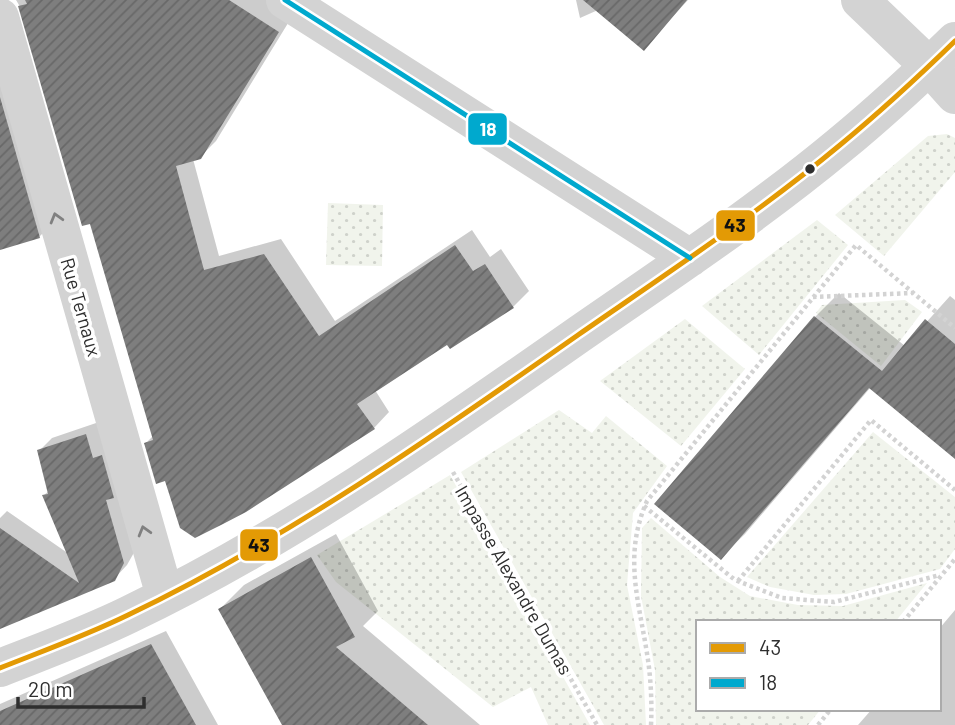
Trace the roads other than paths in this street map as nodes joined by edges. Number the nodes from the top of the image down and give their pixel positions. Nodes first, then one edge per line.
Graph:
1 (285, 0) edge
2 (860, 0) edge
3 (0, 17) edge
4 (942, 53) edge
5 (955, 95) edge
6 (690, 258) junction
7 (164, 596) junction
8 (0, 668) edge

1 - 6 street
2 - 4 street
7 -> 3 street, Rue Ternaux
4 - 5 street
4 - 6 street
6 - 7 street
7 - 8 street

